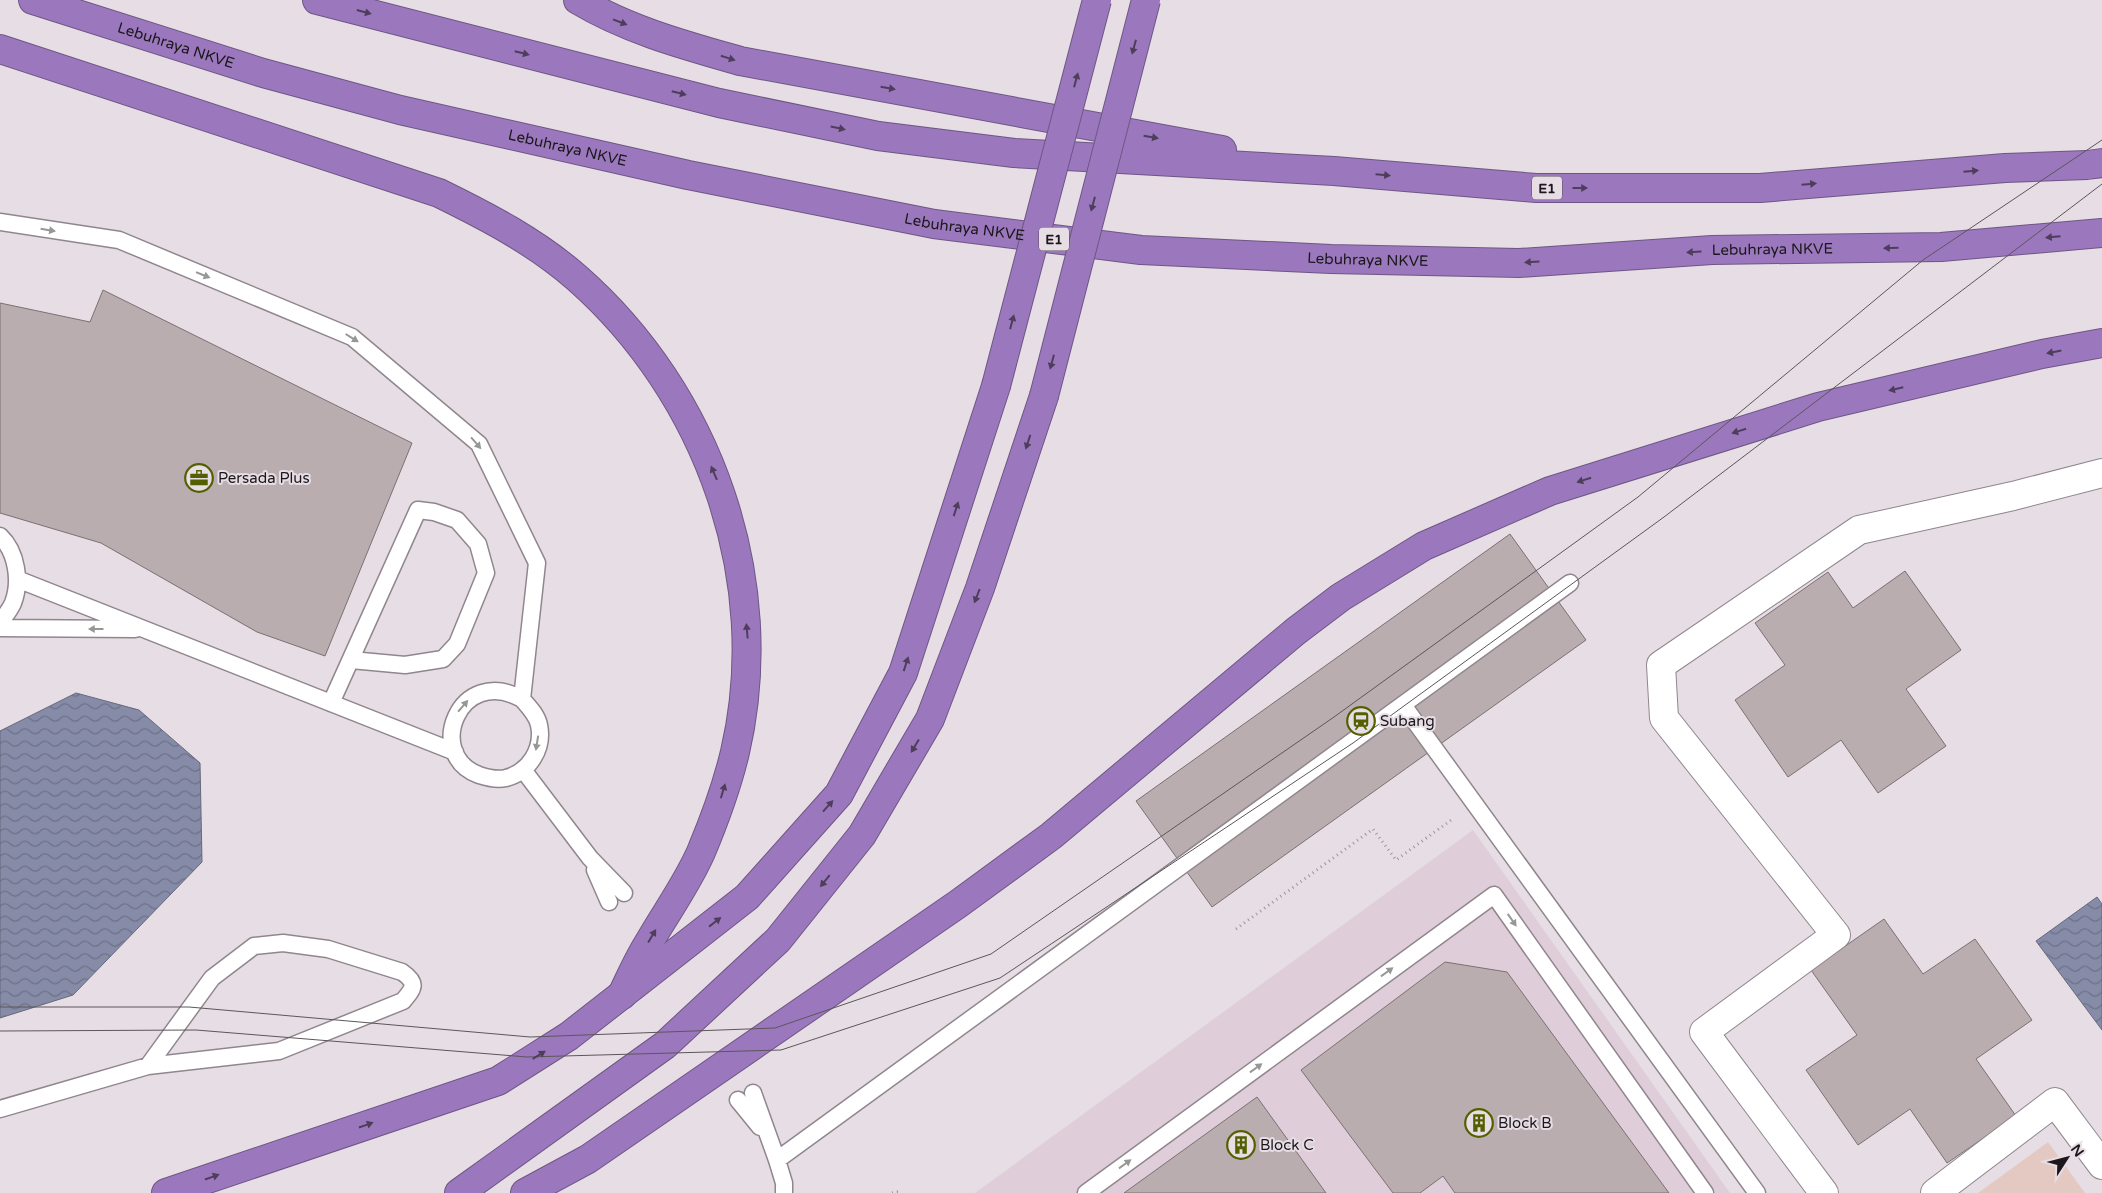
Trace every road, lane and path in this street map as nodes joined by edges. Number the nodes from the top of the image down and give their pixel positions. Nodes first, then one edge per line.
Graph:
1 (33, 0) edge
2 (317, 0) edge
3 (578, 0) edge
4 (1097, 0) edge
5 (1146, 0) edge
6 (0, 49) edge
7 (2102, 163) edge
8 (1334, 171) junction
9 (0, 222) edge
10 (2102, 233) edge
11 (2102, 343) edge
12 (2102, 473) edge
13 (0, 536) edge
14 (17, 579) junction
15 (1570, 583) dead end
16 (0, 623) edge
17 (0, 628) edge
18 (144, 629) junction
19 (351, 660) junction
20 (522, 699) junction
21 (331, 703) junction
22 (1403, 704) junction
23 (455, 752) junction
24 (524, 771) junction
25 (1373, 828) dead end
26 (590, 858) junction
27 (624, 893) dead end
28 (609, 902) dead end
29 (1236, 929) dead end
30 (622, 995) junction
31 (148, 1066) junction
32 (745, 1096) dead end
33 (0, 1109) edge
34 (777, 1160) junction
35 (2102, 1164) edge
36 (166, 1193) edge
37 (459, 1193) edge
38 (525, 1193) edge
39 (784, 1193) edge
40 (892, 1193) edge
41 (901, 1193) edge
42 (1086, 1193) edge
43 (1705, 1193) edge
44 (1757, 1193) edge
45 (1824, 1193) edge
46 (1935, 1193) edge

10 -> 1 highway, Lebuhraya NKVE / E1
2 -> 8 highway, E1
3 -> 8 highway
30 -> 4 highway, bridge
5 -> 37 highway, bridge
30 -> 6 highway
8 -> 7 highway, E1
9 -> 20 lane
11 -> 38 highway
12 - 45 street
13 - 14 lane
14 - 16 lane
14 - 18 lane
15 - 22 lane
18 -> 17 lane
18 - 21 lane
19 - 19 lane
19 - 21 lane
23 -> 20 lane
20 -> 24 lane
21 - 23 lane
22 - 34 lane
22 - 44 lane
23 - 24 lane
24 - 26 lane
25 - 29 path
26 - 27 lane
26 - 28 lane
36 -> 30 highway
31 - 31 lane
31 - 33 lane
32 - 34 lane
34 - 39 lane
35 - 46 street
40 - 41 path
42 -> 43 lane

